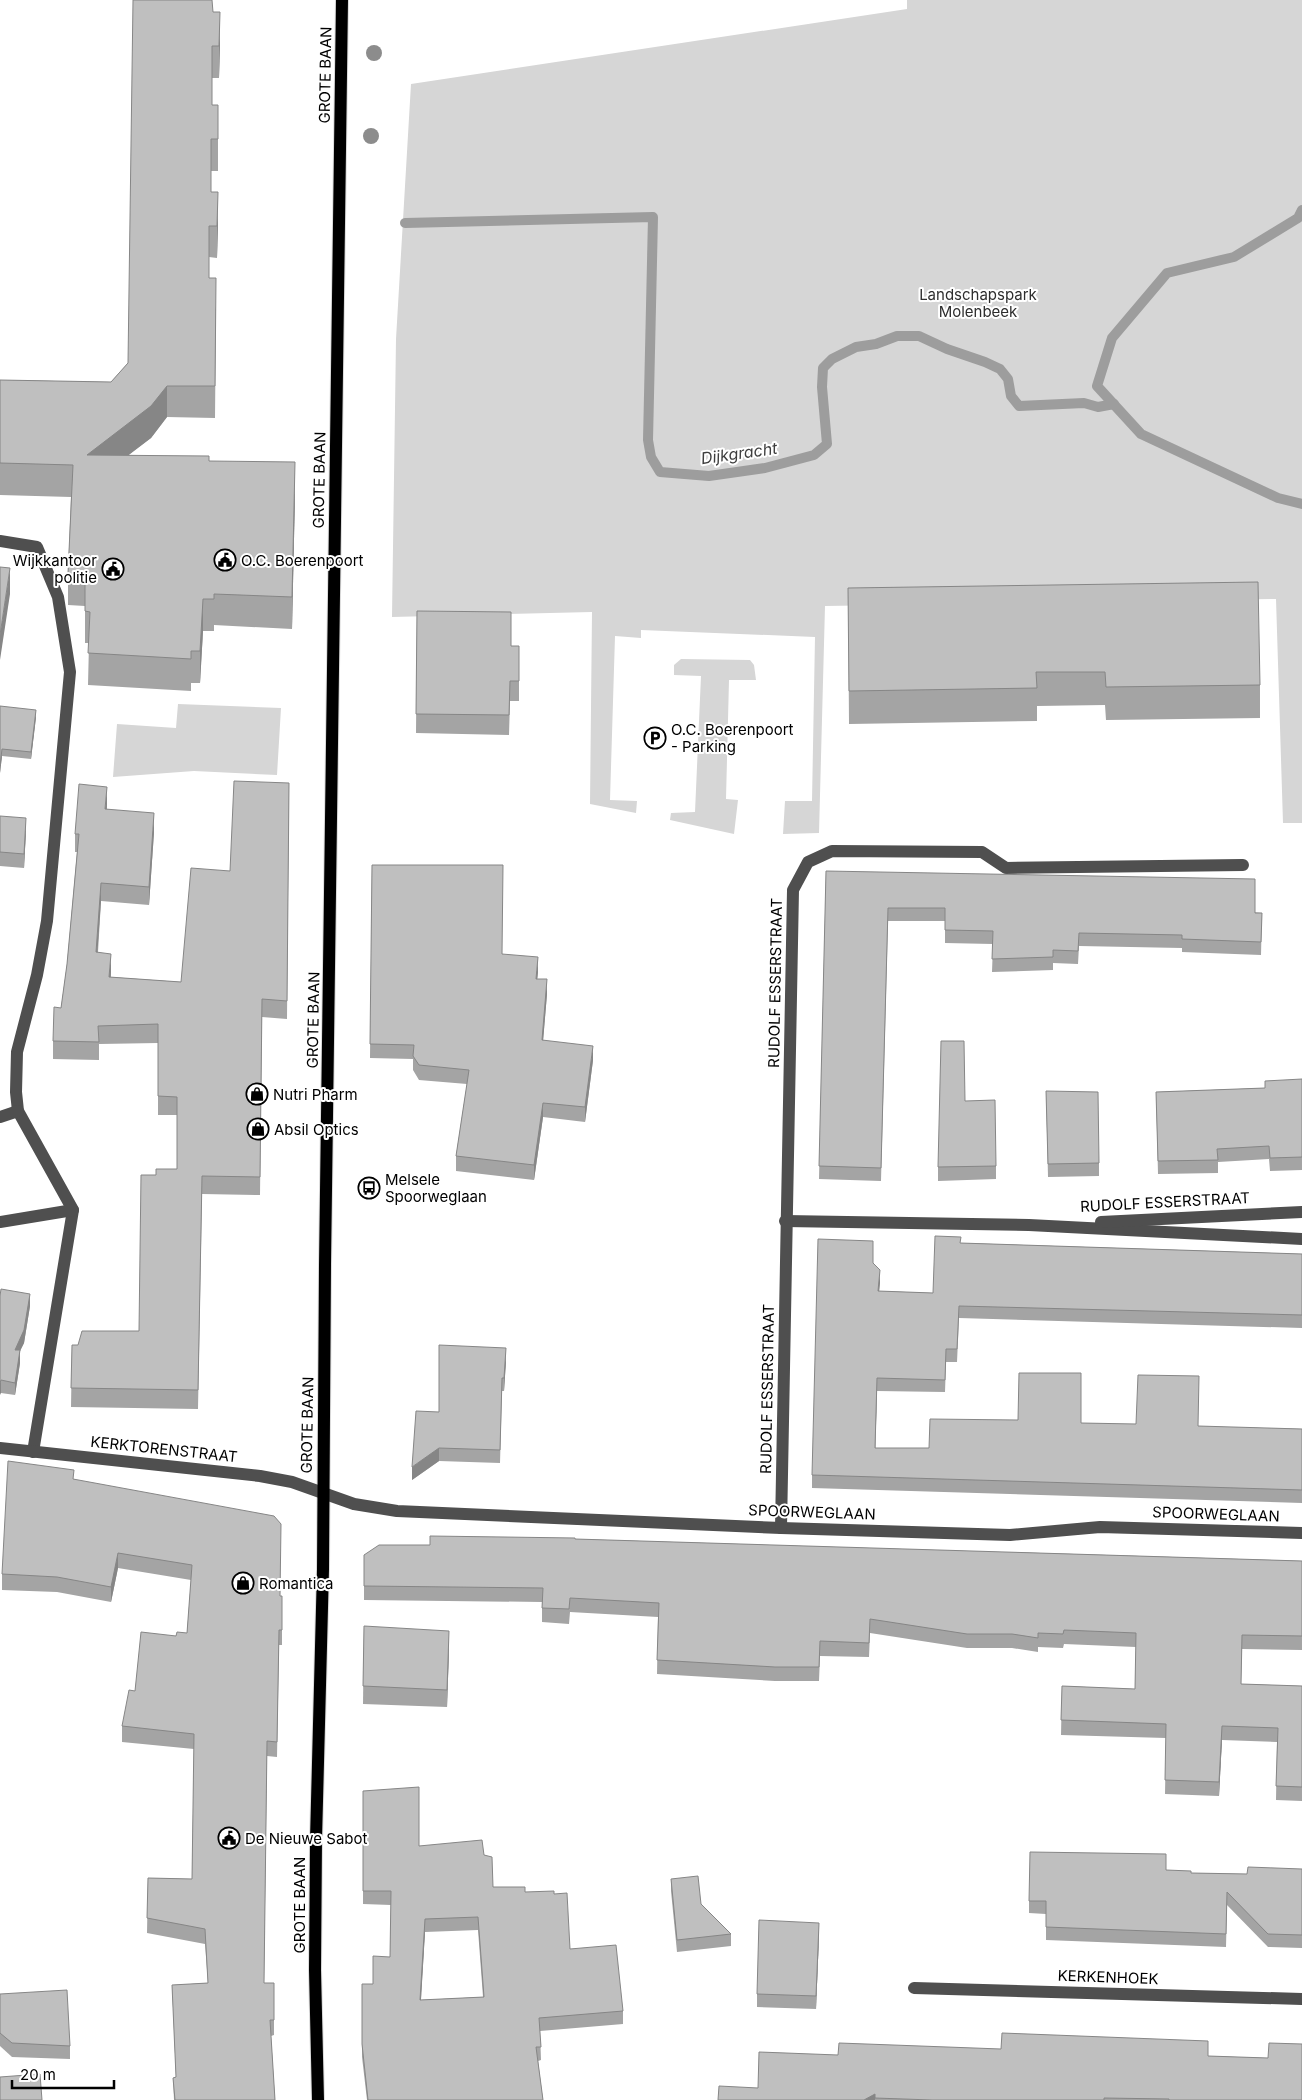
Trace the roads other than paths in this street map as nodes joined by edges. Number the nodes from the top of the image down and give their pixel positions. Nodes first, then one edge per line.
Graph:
1 (342, 0) edge
2 (0, 541) edge
3 (1243, 864) dead end
4 (18, 1112) junction
5 (0, 1117) edge
6 (74, 1210) junction
7 (1302, 1212) edge
8 (785, 1221) junction
9 (0, 1222) edge
10 (1029, 1225) junction
11 (1302, 1239) edge
12 (0, 1448) edge
13 (33, 1452) junction
14 (322, 1492) junction
15 (781, 1528) junction
16 (1302, 1533) edge
17 (914, 1988) dead end
18 (1302, 1999) edge
19 (318, 2100) edge

1 - 14 main road, GROTE BAAN
2 - 4 street
3 - 8 street, RUDOLF ESSERSTRAAT
4 - 5 street
4 - 6 street
6 - 9 street
6 - 13 street
7 - 10 street, RUDOLF ESSERSTRAAT
8 - 10 street, RUDOLF ESSERSTRAAT
8 - 15 street, RUDOLF ESSERSTRAAT
10 - 11 street, RUDOLF ESSERSTRAAT
12 - 13 street, KERKTORENSTRAAT
13 - 14 street, KERKTORENSTRAAT
14 - 15 street, SPOORWEGLAAN
14 - 19 main road, GROTE BAAN
15 - 16 street, SPOORWEGLAAN
17 - 18 street, KERKENHOEK

